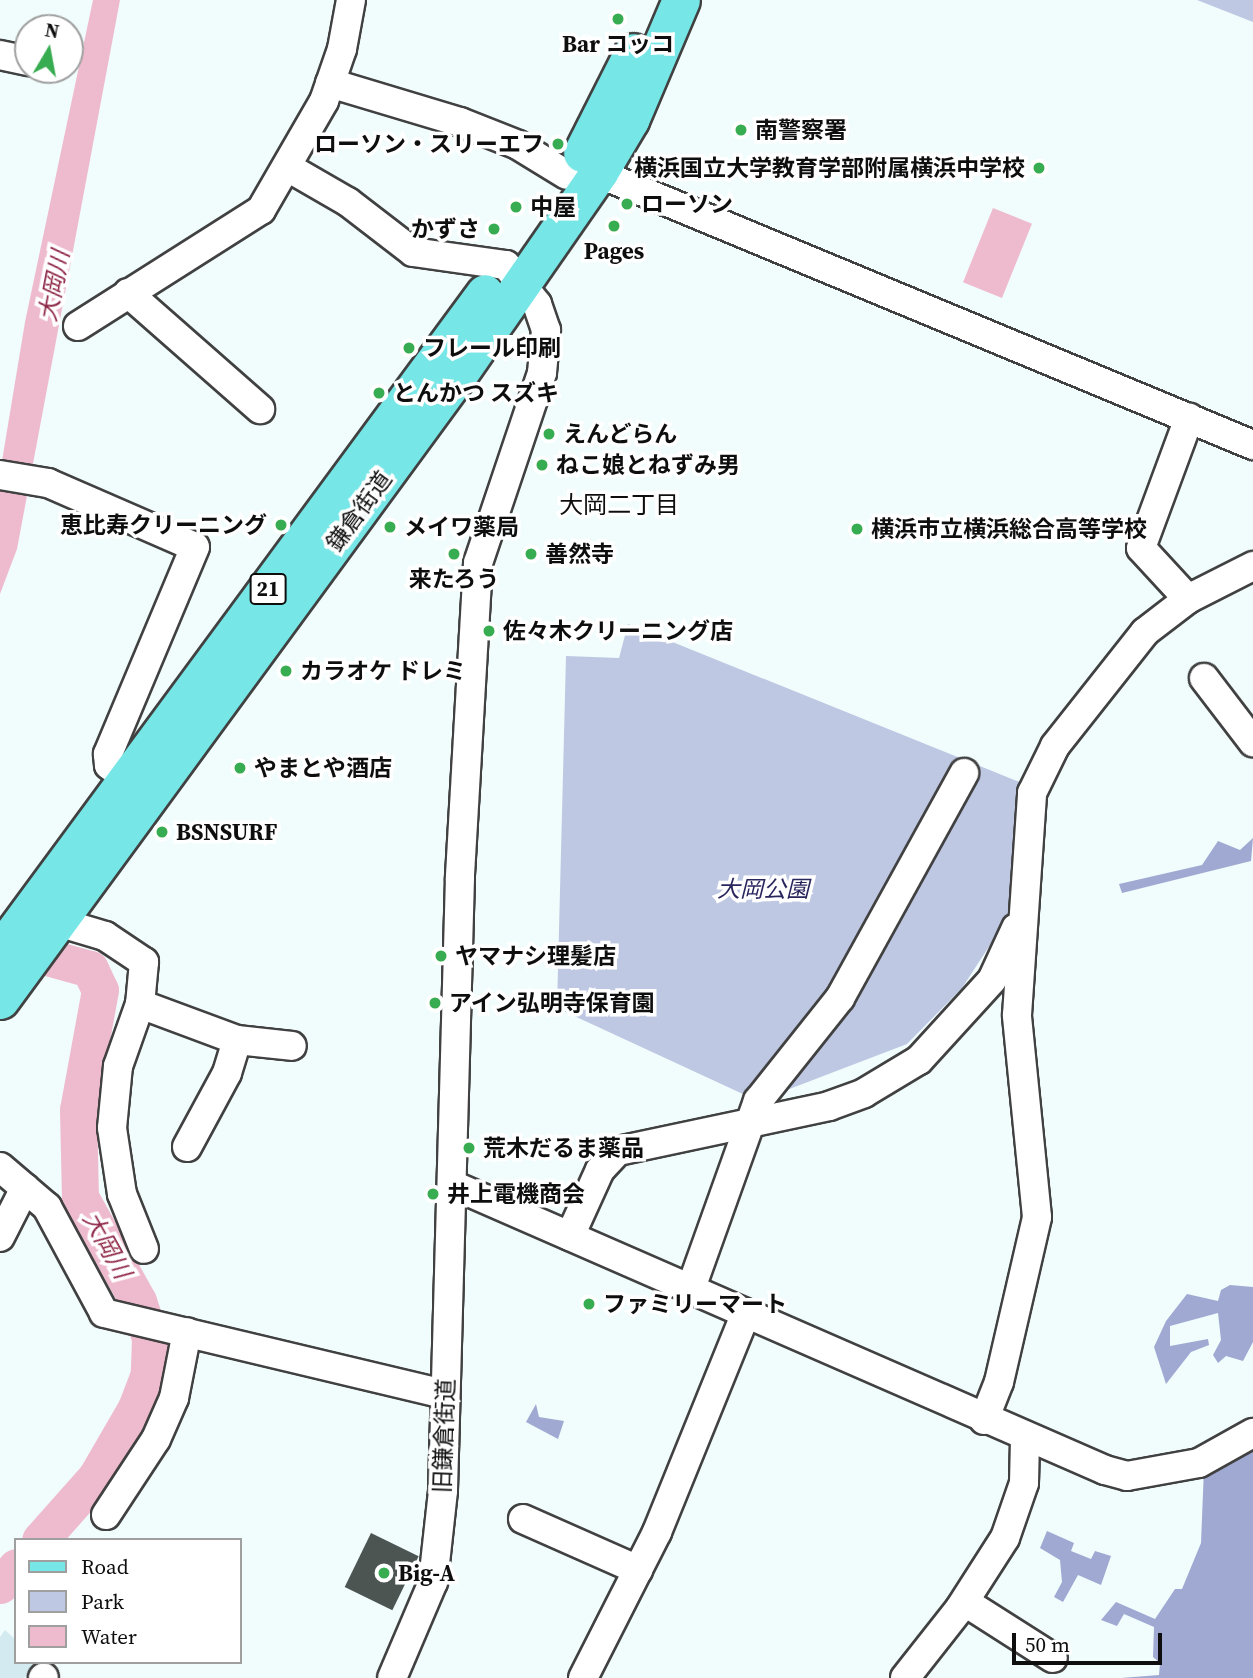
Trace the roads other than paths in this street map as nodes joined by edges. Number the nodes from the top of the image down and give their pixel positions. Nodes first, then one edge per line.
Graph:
1 (351, 0) edge
2 (656, 0) edge
3 (681, 0) edge
4 (330, 83) junction
5 (289, 168) junction
6 (580, 170) junction
7 (514, 274) junction
8 (128, 293) junction
9 (78, 326) dead end
10 (260, 409) dead end
11 (1189, 418) junction
12 (1253, 445) edge
13 (0, 475) edge
14 (1253, 566) edge
15 (1188, 599) junction
16 (1204, 678) dead end
17 (1253, 742) edge
18 (964, 773) dead end
19 (128, 779) junction
20 (1021, 916) junction
21 (43, 917) junction
22 (4, 978) edge
23 (140, 1004) junction
24 (237, 1040) junction
25 (292, 1046) dead end
26 (751, 1120) junction
27 (187, 1147) dead end
28 (0, 1167) edge
29 (455, 1186) junction
30 (26, 1188) junction
31 (570, 1236) junction
32 (0, 1237) edge
33 (144, 1249) dead end
34 (691, 1287) junction
35 (746, 1313) junction
36 (181, 1330) junction
37 (445, 1394) junction
38 (984, 1420) junction
39 (1253, 1433) edge
40 (1025, 1439) junction
41 (106, 1515) dead end
42 (523, 1519) dead end
43 (638, 1570) junction
44 (965, 1602) junction
45 (1052, 1658) dead end
46 (391, 1678) edge
47 (583, 1678) edge
48 (905, 1678) edge

1 - 4 street
2 - 6 main road, 鎌倉街道 / 21
3 - 6 main road, 鎌倉街道 / 21
4 - 5 street
4 - 6 street
5 - 7 street
5 - 8 street
6 - 7 main road, 鎌倉街道 / 21
6 - 11 street
7 - 19 main road, 鎌倉街道 / 21
7 - 21 main road, 鎌倉街道 / 21
7 - 29 street, 旧鎌倉街道
8 - 9 street
8 - 10 street
11 - 12 street
11 - 15 street
13 - 19 street
14 - 15 street
15 - 20 street
16 - 17 street
18 - 26 street
19 - 21 main road, 鎌倉街道 / 21
20 - 26 street
20 - 38 street
21 - 22 main road, 鎌倉街道 / 21
21 - 23 street
23 - 24 street
23 - 33 street
24 - 25 street
24 - 27 street
26 - 31 street
26 - 34 street
28 - 30 street
29 - 31 street
29 - 37 street, 旧鎌倉街道
30 - 32 street
30 - 36 street
31 - 34 street
34 - 35 street
35 - 38 street
35 - 43 street
36 - 37 street
36 - 41 street
37 - 46 street, 旧鎌倉街道
38 - 40 street
39 - 40 street
40 - 44 street
42 - 43 street
43 - 47 street
44 - 45 street
44 - 48 street

